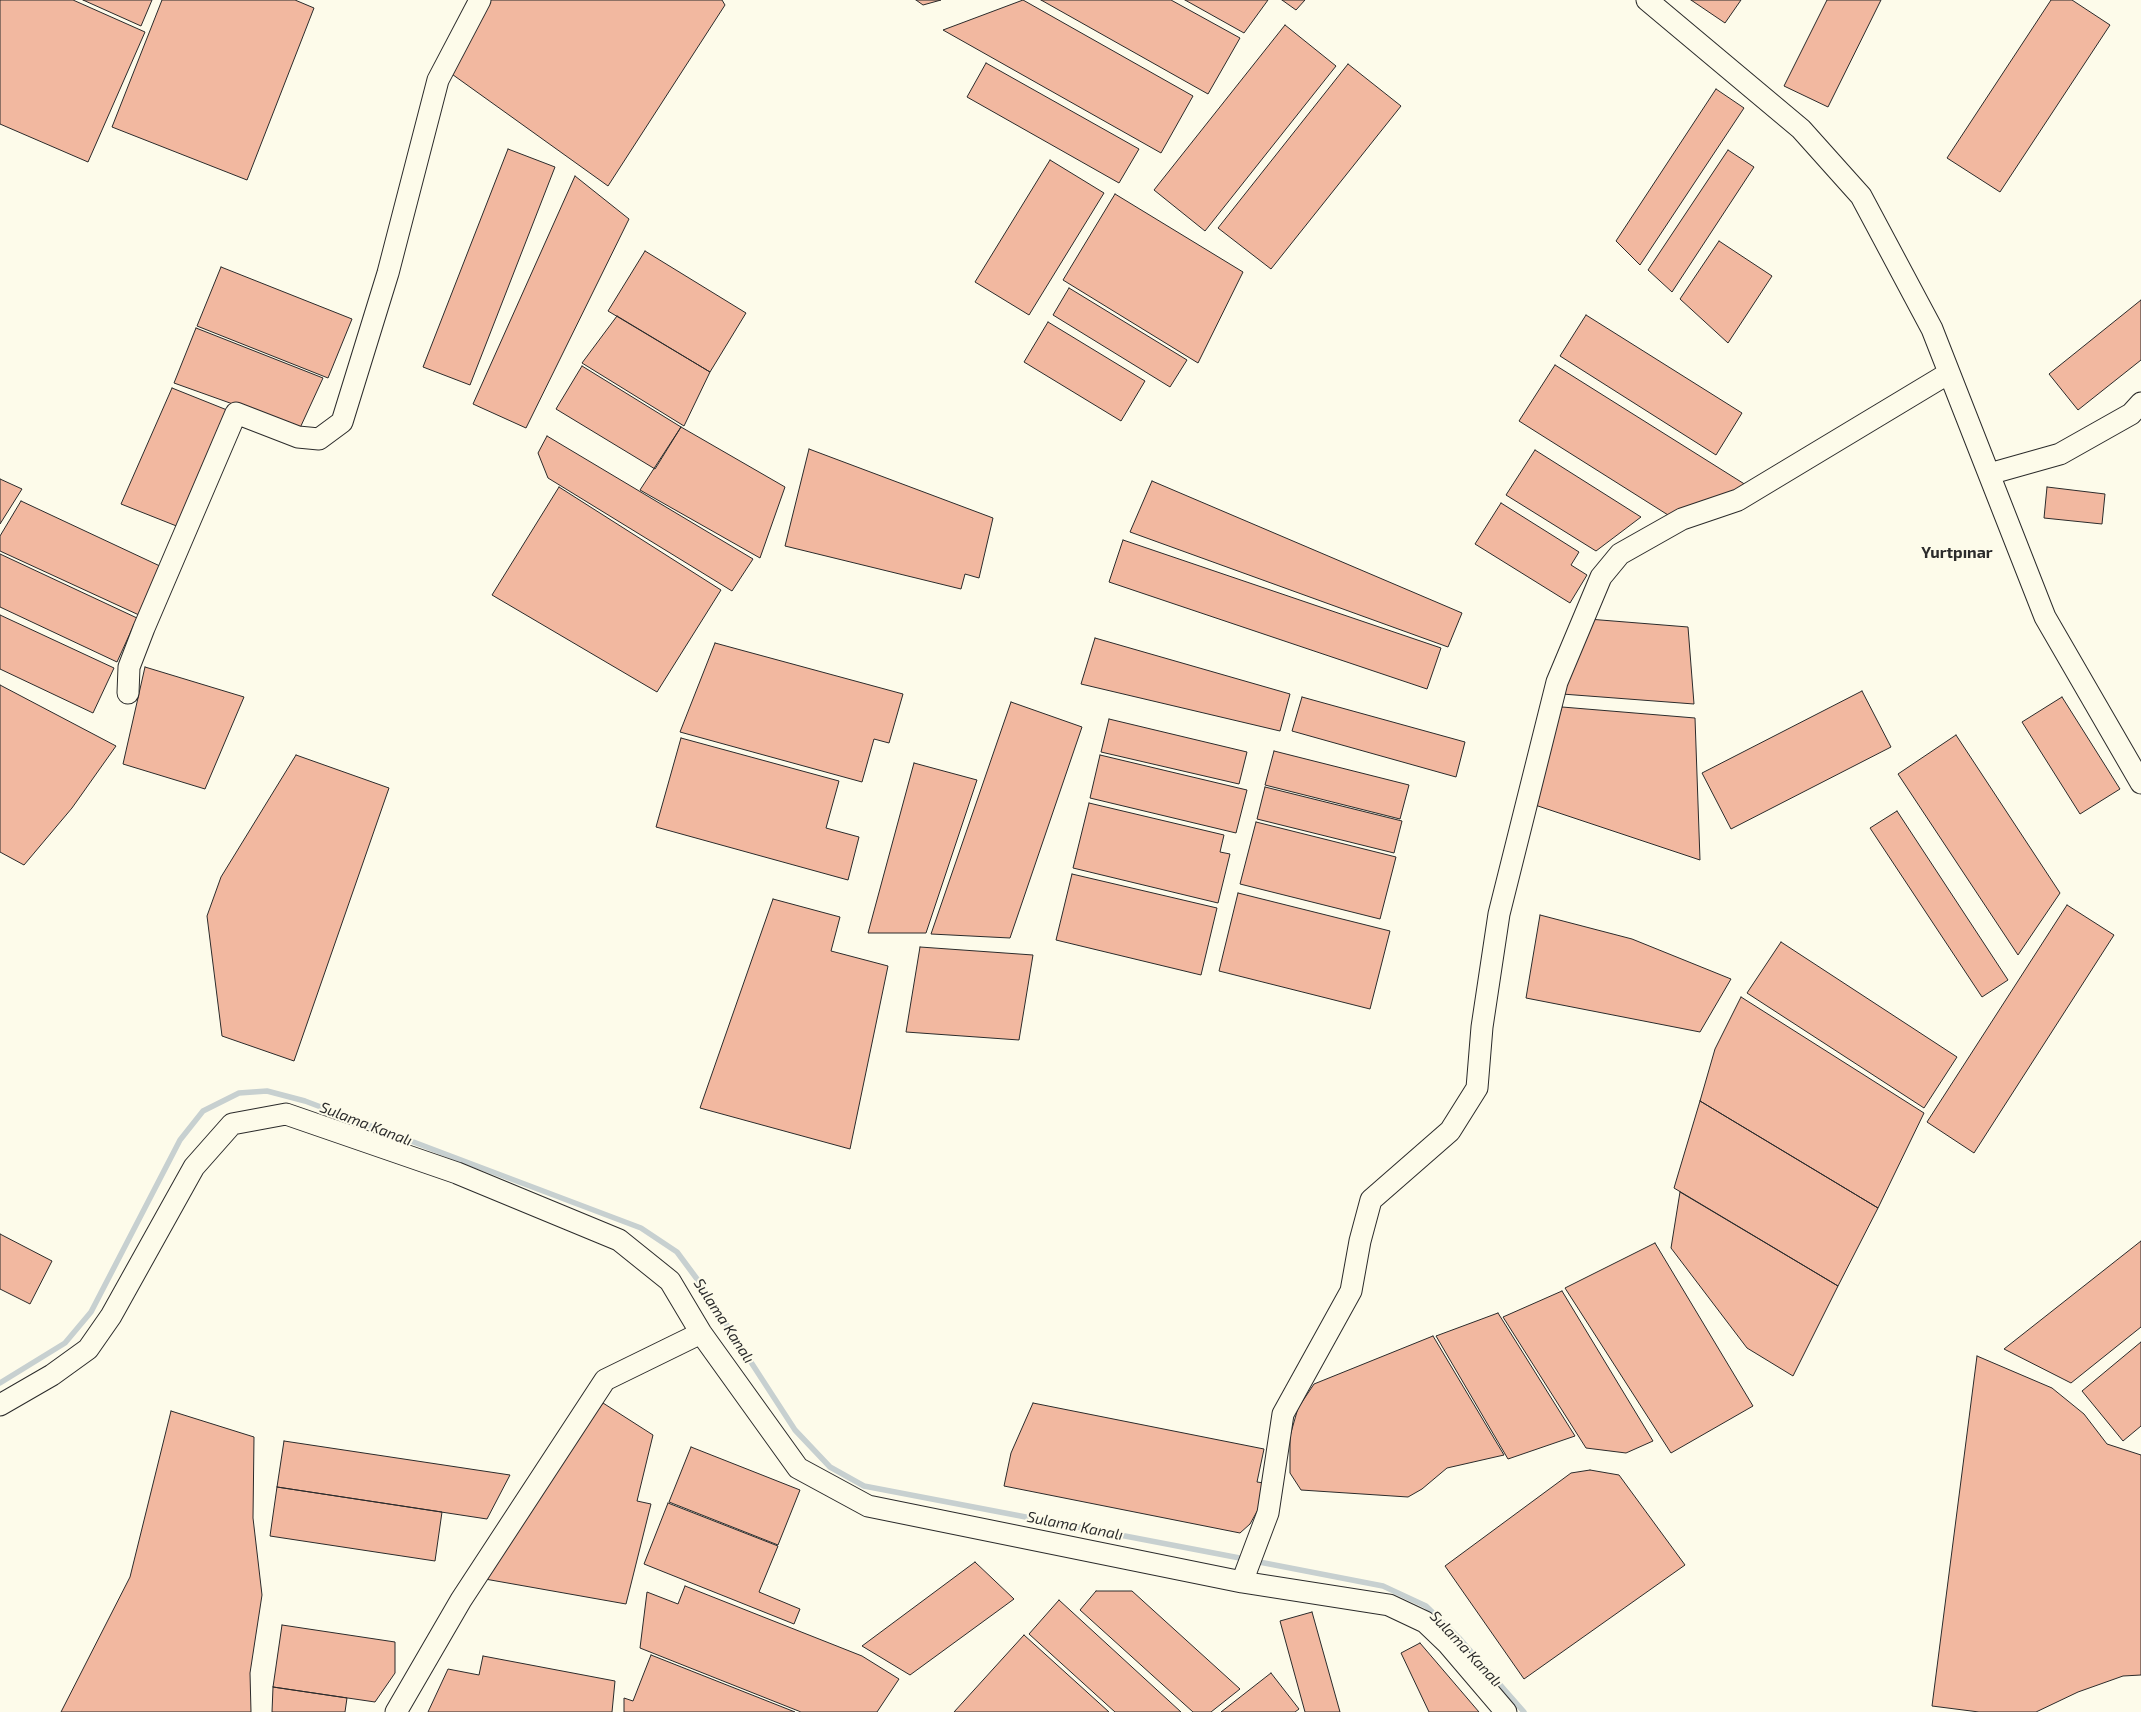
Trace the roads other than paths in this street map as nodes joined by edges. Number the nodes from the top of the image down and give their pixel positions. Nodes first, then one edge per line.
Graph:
1 (480, 0) edge
2 (1647, 0) edge
3 (1949, 373) junction
4 (2141, 403) edge
5 (1989, 474) junction
6 (128, 693) dead end
7 (2141, 782) edge
8 (701, 1333) junction
9 (0, 1405) edge
10 (1242, 1582) junction
11 (396, 1712) edge
12 (1506, 1712) edge

1 - 6 street
2 - 3 street
3 - 5 street
3 - 10 street
4 - 5 street
5 - 7 street
8 - 9 street
8 - 10 street
8 - 11 street
10 - 12 street

